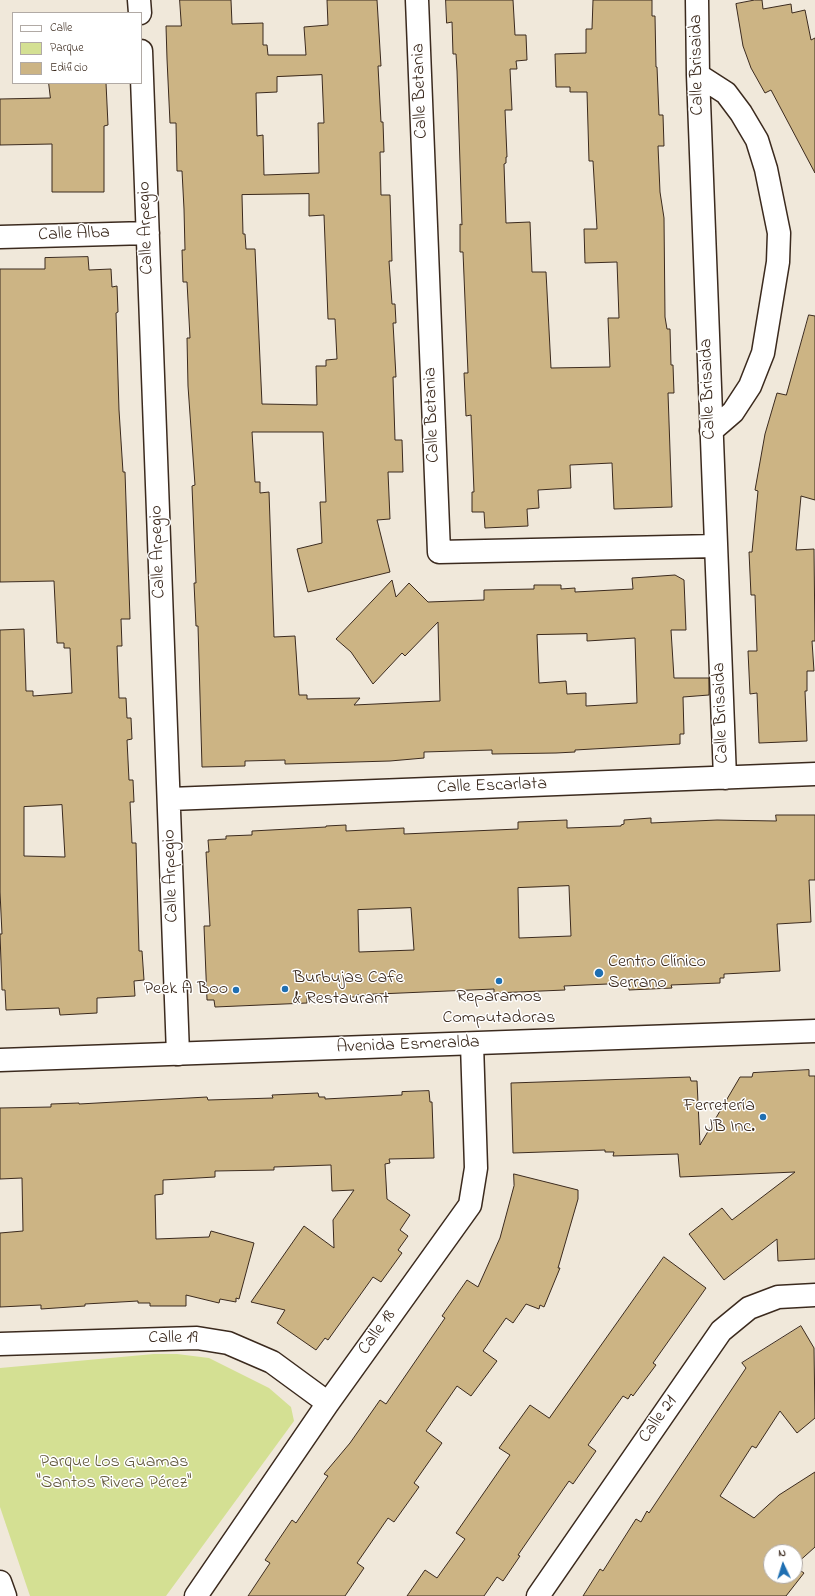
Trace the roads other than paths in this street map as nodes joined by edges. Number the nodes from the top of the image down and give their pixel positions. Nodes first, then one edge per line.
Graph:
1 (139, 0) edge
2 (418, 0) edge
3 (697, 0) edge
4 (140, 12) edge
5 (698, 75) junction
6 (142, 77) edge
7 (148, 233) junction
8 (0, 237) edge
9 (710, 431) junction
10 (716, 546) junction
11 (815, 774) edge
12 (725, 778) junction
13 (170, 800) junction
14 (815, 1031) edge
15 (472, 1044) junction
16 (178, 1054) junction
17 (0, 1060) edge
18 (815, 1295) edge
19 (0, 1344) edge
20 (328, 1403) junction
21 (0, 1582) edge
22 (5, 1596) edge
23 (196, 1596) edge
24 (538, 1596) edge

1 - 4 street
2 - 10 street, Calle Betania
3 - 5 street, Calle Brisaida
5 - 9 street, Calle Brisaida
5 - 9 street
6 - 7 street, Calle Arpegio
7 - 8 street, Calle Alba
7 - 13 street, Calle Arpegio
9 - 10 street, Calle Brisaida
10 - 12 street, Calle Brisaida
11 - 12 street, Calle Escarlata
12 - 13 street, Calle Escarlata
13 - 16 street, Calle Arpegio
14 - 15 street, Avenida Esmeralda
15 - 16 street, Avenida Esmeralda
15 - 20 street, Calle 18
16 - 17 street, Avenida Esmeralda
18 - 24 street, Calle 21
19 - 20 street, Calle 19
20 - 23 street, Calle 18
21 - 22 street

